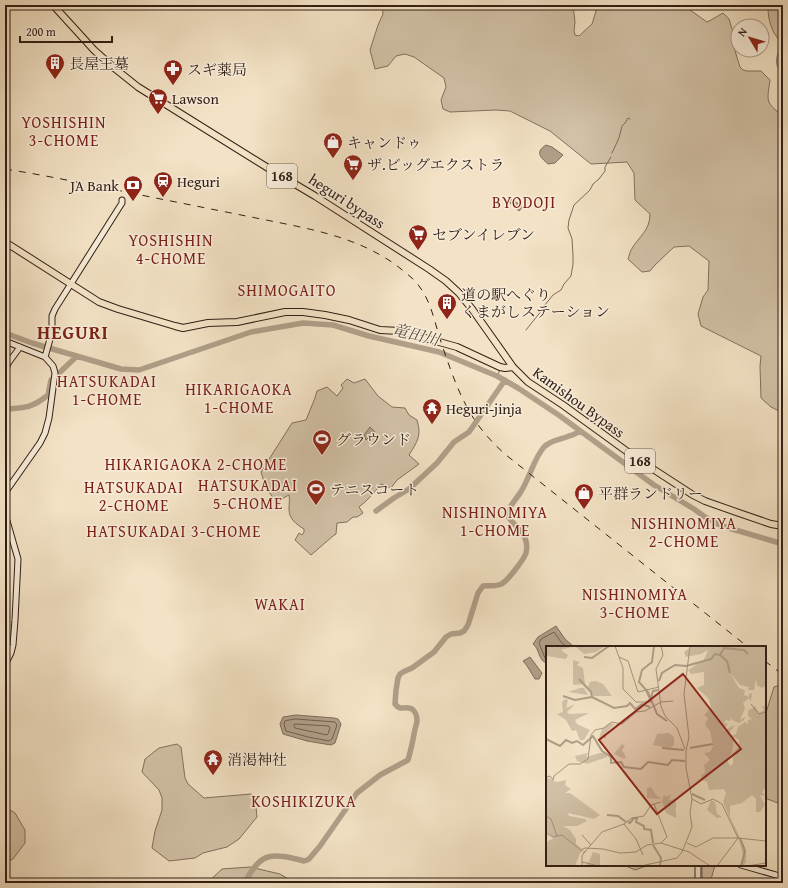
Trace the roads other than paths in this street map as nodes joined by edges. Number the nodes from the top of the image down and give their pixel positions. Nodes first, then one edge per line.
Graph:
1 (53, 5) edge
2 (122, 200) dead end
3 (5, 242) edge
4 (70, 284) junction
5 (5, 340) edge
6 (20, 346) junction
7 (46, 354) junction
8 (513, 367) junction
9 (5, 370) edge
10 (5, 494) edge
11 (5, 514) edge
12 (783, 526) edge
13 (5, 665) edge
14 (698, 866) edge
15 (744, 866) edge
16 (783, 877) edge
17 (699, 883) edge

1 - 8 highway, heguri bypass / 168
2 - 4 main road
3 - 4 highway
4 - 7 main road
4 - 8 highway
5 - 6 main road
6 - 7 main road
6 - 9 main road
7 - 10 main road
8 - 12 highway, Kamishou Bypass / 168
11 - 13 main road
14 - 17 main road
15 - 16 main road

